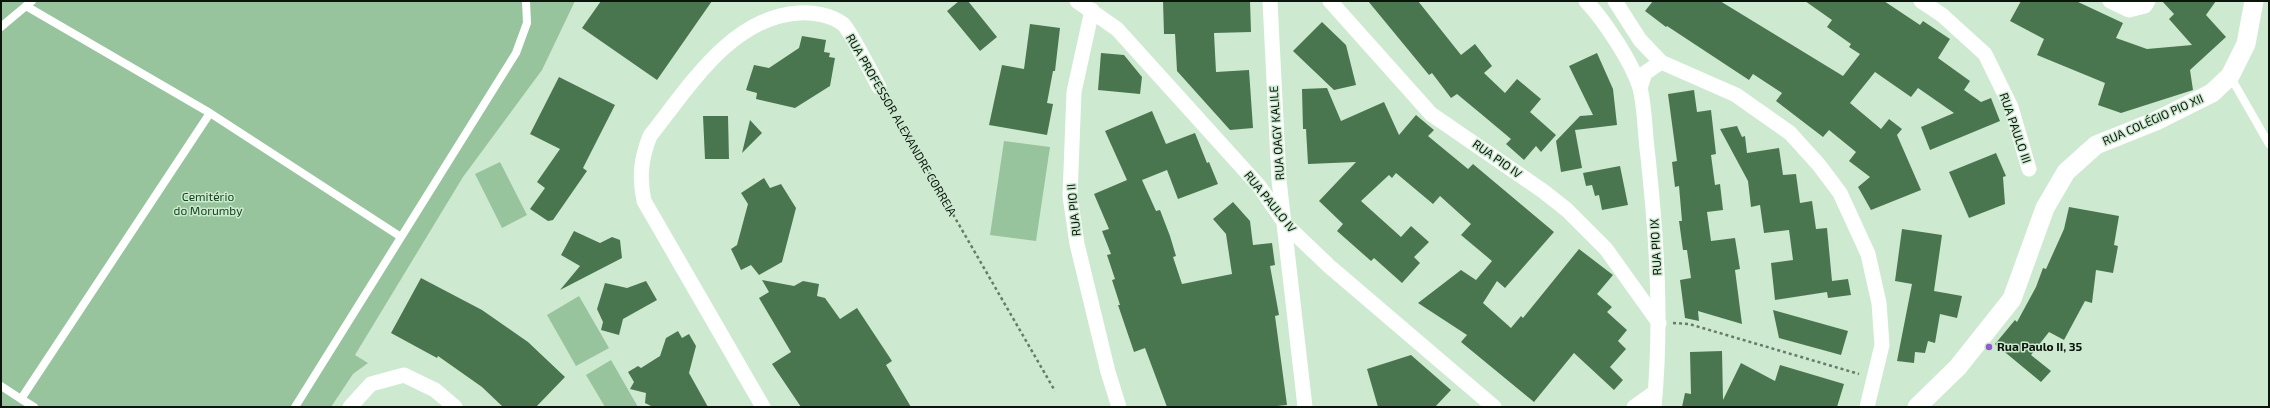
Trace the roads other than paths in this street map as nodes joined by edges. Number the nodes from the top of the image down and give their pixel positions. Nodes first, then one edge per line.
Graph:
1 (526, 1) edge
2 (1077, 1) edge
3 (1270, 1) edge
4 (1330, 1) edge
5 (1586, 1) edge
6 (1615, 1) edge
7 (1921, 1) edge
8 (2110, 1) edge
9 (2148, 1) edge
10 (2254, 1) edge
11 (29, 3) edge
12 (1092, 10) junction
13 (1, 27) edge
14 (1661, 62) junction
15 (2230, 76) junction
16 (879, 87) road end
17 (1640, 88) junction
18 (210, 113) junction
19 (2269, 144) edge
20 (2029, 169) dead end
21 (1286, 225) junction
22 (401, 237) junction
23 (1659, 323) junction
24 (1, 386) edge
25 (1655, 392) junction
26 (21, 399) junction
27 (34, 407) edge
28 (295, 407) edge
29 (350, 407) edge
30 (455, 407) edge
31 (763, 407) edge
32 (1119, 407) edge
33 (1305, 407) edge
34 (1494, 407) edge
35 (1634, 407) edge
36 (1654, 407) edge
37 (1867, 407) edge
38 (1917, 407) edge

1 - 22 lane
2 - 12 street, RUA PAULO IV
3 - 21 street, RUA OAGY KALILE
4 - 23 street, RUA PIO IV
5 - 17 street, RUA PIO IX
6 - 14 street
7 - 20 street, RUA PAULO III
8 - 9 street
10 - 15 street, RUA COLÉGIO PIO XII
11 - 13 lane
11 - 18 lane
12 - 21 street, RUA PAULO IV
12 - 32 street, RUA PIO II
14 - 17 street
14 - 37 street
15 - 19 lane
15 - 38 street, RUA COLÉGIO PIO XII
16 - 31 street, RUA PROFESSOR ALEXANDRE CORREIA
17 - 23 street, RUA PIO IX
18 - 22 lane
18 - 26 lane
21 - 33 street, RUA OAGY KALILE
21 - 34 street, RUA PAULO IV
22 - 28 lane
23 - 25 street, RUA PIO IX
24 - 26 lane
25 - 35 street
25 - 36 street, RUA PIO IX
26 - 27 lane
29 - 30 street

